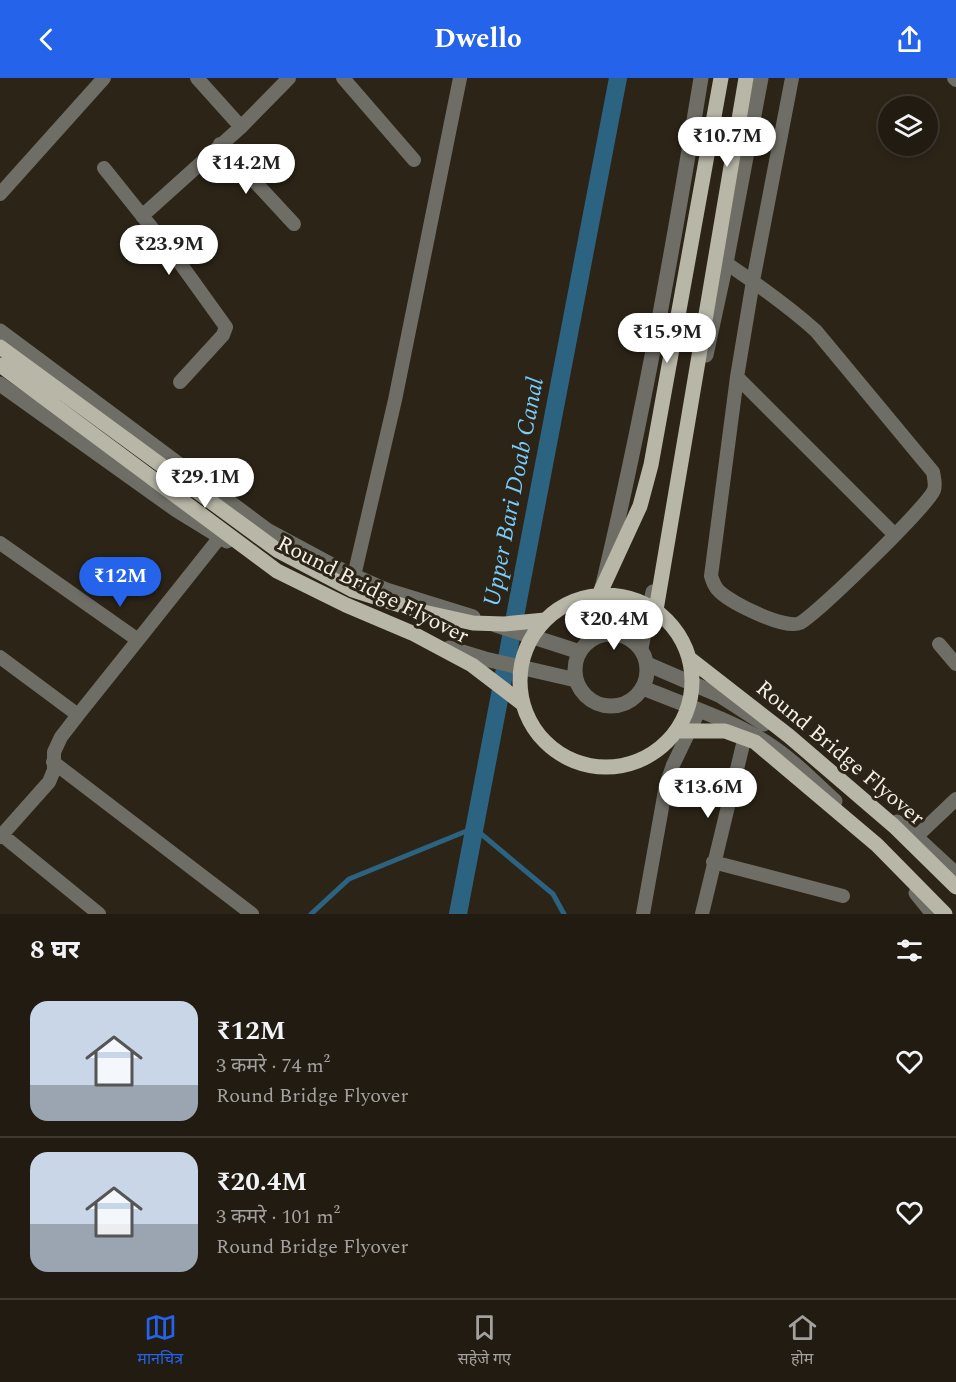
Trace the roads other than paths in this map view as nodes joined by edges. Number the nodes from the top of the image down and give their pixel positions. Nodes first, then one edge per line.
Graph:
1 (104, 78) edge
2 (197, 78) edge
3 (289, 78) edge
4 (343, 78) edge
5 (460, 78) edge
6 (701, 78) edge
7 (721, 78) edge
8 (746, 78) edge
9 (761, 78) edge
10 (792, 78) edge
11 (241, 127) junction
12 (220, 144) junction
13 (414, 160) dead end
14 (104, 168) dead end
15 (0, 194) edge
16 (142, 216) junction
17 (294, 224) dead end
18 (726, 263) junction
19 (753, 281) junction
20 (0, 331) edge
21 (0, 347) edge
22 (0, 365) edge
23 (738, 377) junction
24 (180, 382) dead end
25 (0, 384) edge
26 (894, 535) junction
27 (220, 537) junction
28 (0, 543) edge
29 (354, 576) junction
30 (386, 590) junction
31 (599, 595) junction
32 (656, 610) junction
33 (545, 620) junction
34 (374, 622) junction
35 (138, 640) junction
36 (939, 644) dead end
37 (584, 647) junction
38 (640, 648) junction
39 (0, 657) edge
40 (690, 659) junction
41 (647, 664) junction
42 (956, 664) edge
43 (576, 680) junction
44 (643, 688) junction
45 (523, 704) junction
46 (699, 711) junction
47 (78, 715) junction
48 (677, 731) junction
49 (746, 732) junction
50 (53, 762) junction
51 (956, 799) edge
52 (1, 836) edge
53 (916, 837) junction
54 (713, 862) junction
55 (956, 874) edge
56 (956, 888) edge
57 (843, 896) dead end
58 (99, 914) edge
59 (252, 914) edge
60 (643, 914) edge
61 (702, 914) edge
62 (933, 914) edge
63 (945, 914) edge

1 - 15 street
2 - 11 street
3 - 11 street
4 - 13 street
5 - 29 street
6 - 37 street
7 - 31 main road, bridge
8 - 32 main road, bridge
9 - 18 street
10 - 19 street
11 - 12 street
12 - 16 street
12 - 17 street
14 - 16 street
16 - 24 street
18 - 19 street
18 - 38 street
19 - 23 street
19 - 26 street
20 - 29 street
21 - 33 main road, Round Bridge Flyover, bridge
22 - 45 main road, Round Bridge Flyover, bridge
23 - 26 street
23 - 26 street
25 - 27 street
27 - 34 street
27 - 35 street
28 - 35 street
29 - 30 street
30 - 34 street
30 - 37 street, bridge
31 - 32 main road, Round Bridge Flyover, bridge
31 - 33 main road, Round Bridge Flyover, bridge
32 - 40 main road, Round Bridge Flyover, bridge
33 - 45 main road, Round Bridge Flyover, bridge
34 - 43 street, bridge
35 - 47 street
36 - 42 street
37 - 38 street
37 - 43 street
38 - 41 street
39 - 47 street
40 - 48 main road, Round Bridge Flyover, bridge
40 - 56 main road, Round Bridge Flyover, bridge
41 - 44 street
41 - 53 street
43 - 44 street
44 - 46 street
45 - 48 main road, Round Bridge Flyover, bridge
46 - 49 street
46 - 60 street
47 - 50 street
48 - 63 main road, Round Bridge Flyover, bridge
49 - 54 street
49 - 62 street
50 - 52 street
50 - 59 street
51 - 53 street
52 - 58 street
53 - 55 street
54 - 57 street
54 - 61 street

